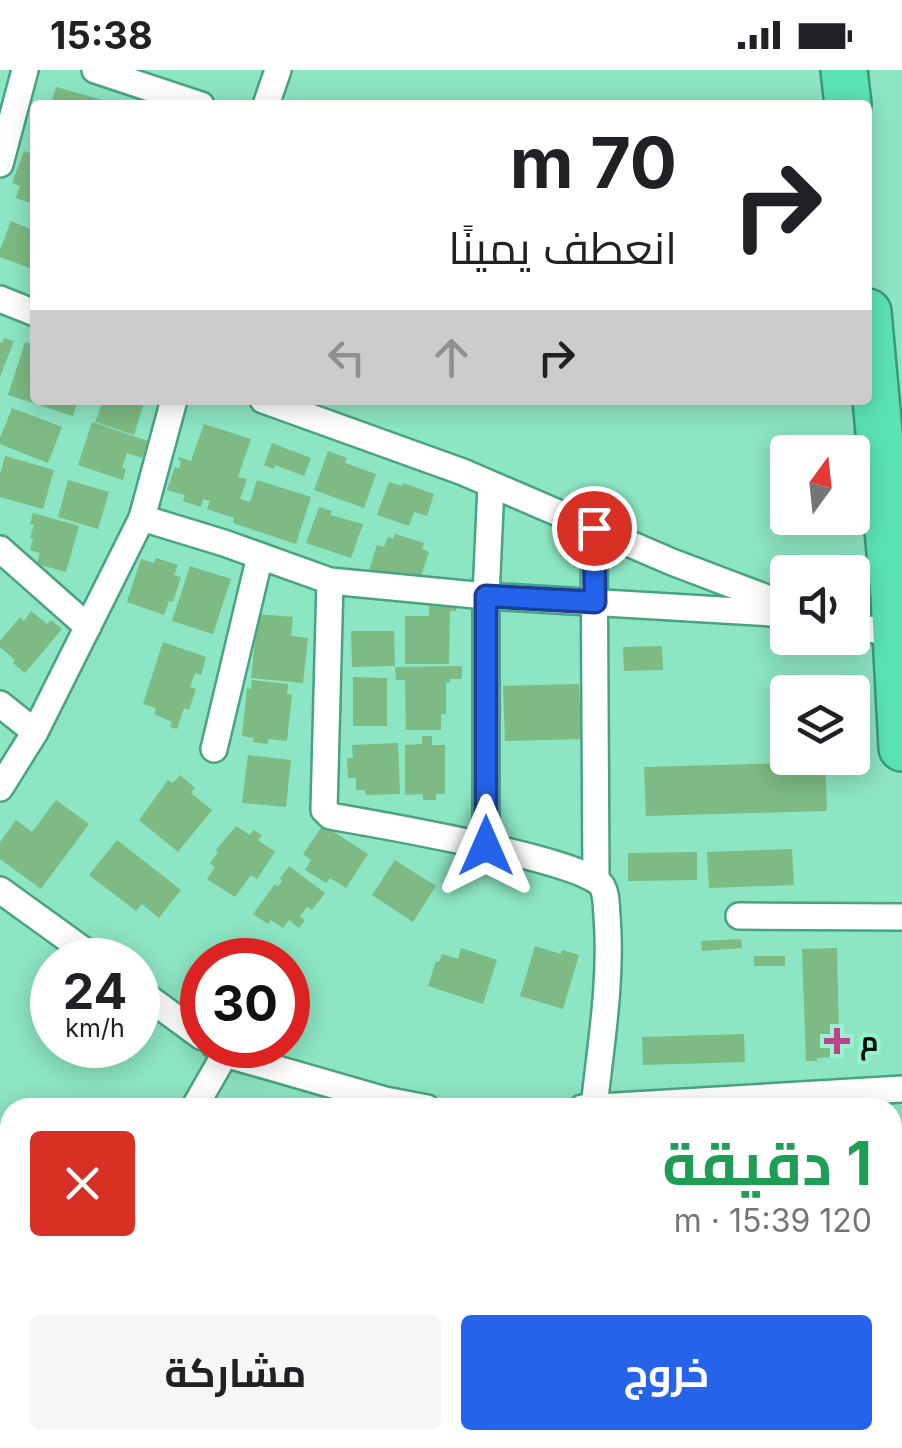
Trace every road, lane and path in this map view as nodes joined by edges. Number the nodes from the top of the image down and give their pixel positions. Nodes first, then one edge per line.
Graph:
1 (25, 70) edge
2 (95, 70) edge
3 (278, 70) edge
4 (844, 70) edge
5 (148, 87) edge
6 (187, 100) edge
7 (268, 100) edge
8 (847, 100) edge
9 (0, 164) edge
10 (0, 299) edge
11 (30, 311) edge
12 (872, 354) edge
13 (173, 405) edge
14 (278, 405) edge
15 (492, 484) junction
16 (142, 518) junction
17 (594, 528) junction
18 (0, 548) edge
19 (260, 556) junction
20 (330, 581) junction
21 (486, 596) junction
22 (770, 599) edge
23 (595, 602) junction
24 (770, 613) edge
25 (88, 627) junction
26 (870, 629) edge
27 (899, 635) edge
28 (0, 704) edge
29 (35, 732) junction
30 (902, 748) edge
31 (214, 749) dead end
32 (0, 788) edge
33 (486, 846) junction
34 (596, 879) junction
35 (0, 890) edge
36 (739, 916) dead end
37 (902, 917) edge
38 (67, 938) edge
39 (212, 1068) edge
40 (281, 1068) edge
41 (902, 1089) edge
42 (198, 1098) edge
43 (379, 1098) edge
44 (595, 1098) edge
45 (748, 1098) edge

1 - 9 street
2 - 5 street
3 - 7 street
4 - 8 highway
5 - 6 street
10 - 11 street
12 - 27 highway
13 - 16 street
14 - 15 street
15 - 17 street
15 - 21 street
16 - 19 street
16 - 25 street
17 - 22 street
17 - 23 street
18 - 25 street
19 - 20 street
19 - 31 street
20 - 21 street
20 - 33 street
21 - 23 street
21 - 33 street
23 - 24 street
23 - 34 street
25 - 29 street
26 - 27 street
27 - 30 highway
28 - 29 street
29 - 32 street
33 - 34 street
34 - 44 street
35 - 38 street
36 - 37 street
39 - 42 street
40 - 43 street
41 - 45 street

